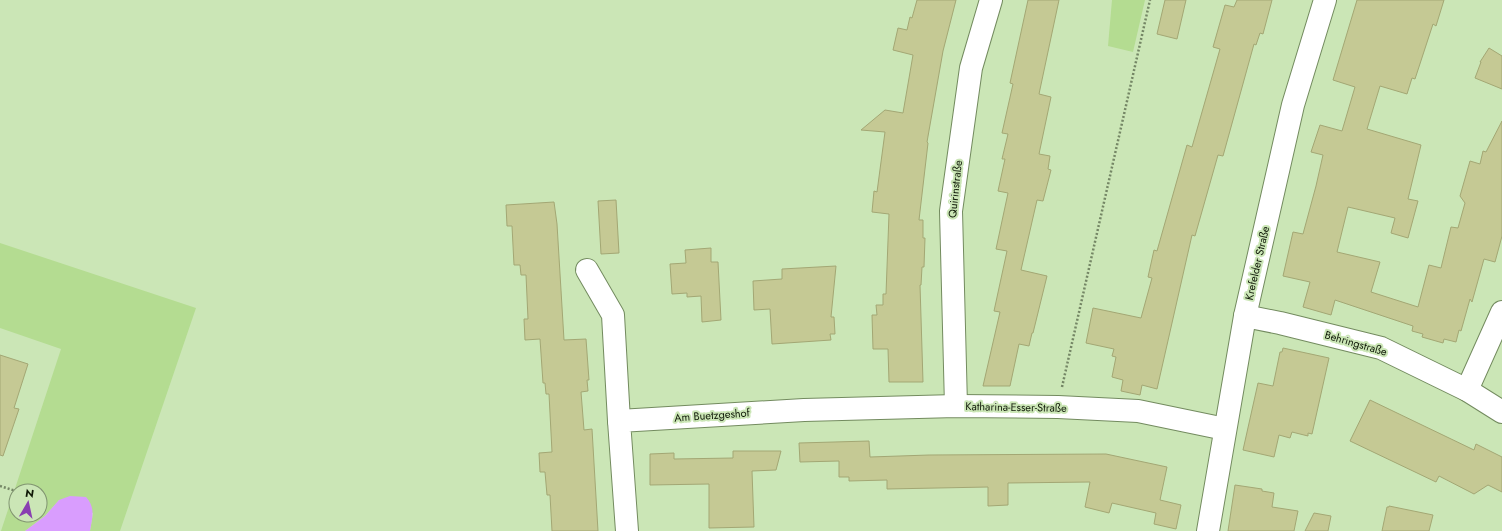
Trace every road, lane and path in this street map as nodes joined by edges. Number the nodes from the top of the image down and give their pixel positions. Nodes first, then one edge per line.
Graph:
1 (991, 0) edge
2 (1150, 0) edge
3 (1325, 0) edge
4 (587, 270) dead end
5 (1502, 312) edge
6 (1245, 316) junction
7 (1467, 390) junction
8 (956, 406) junction
9 (1058, 407) junction
10 (804, 410) joint
11 (1502, 412) edge
12 (619, 421) junction
13 (1225, 429) junction
14 (627, 531) edge
15 (1208, 531) edge

1 - 8 street, Quirinstraße
2 - 9 path
3 - 6 street, Krefelder Straße
4 - 12 street
5 - 7 street
6 - 7 street, Behringstraße
6 - 13 street, Krefelder Straße
7 - 11 street, Behringstraße
8 - 9 street, Katharina-Esser-Straße
8 - 10 street, Katharina-Esser-Straße
9 - 13 street, Katharina-Esser-Straße
10 - 12 street, Am Buetzgeshof
12 - 14 street
13 - 15 street, Krefelder Straße

